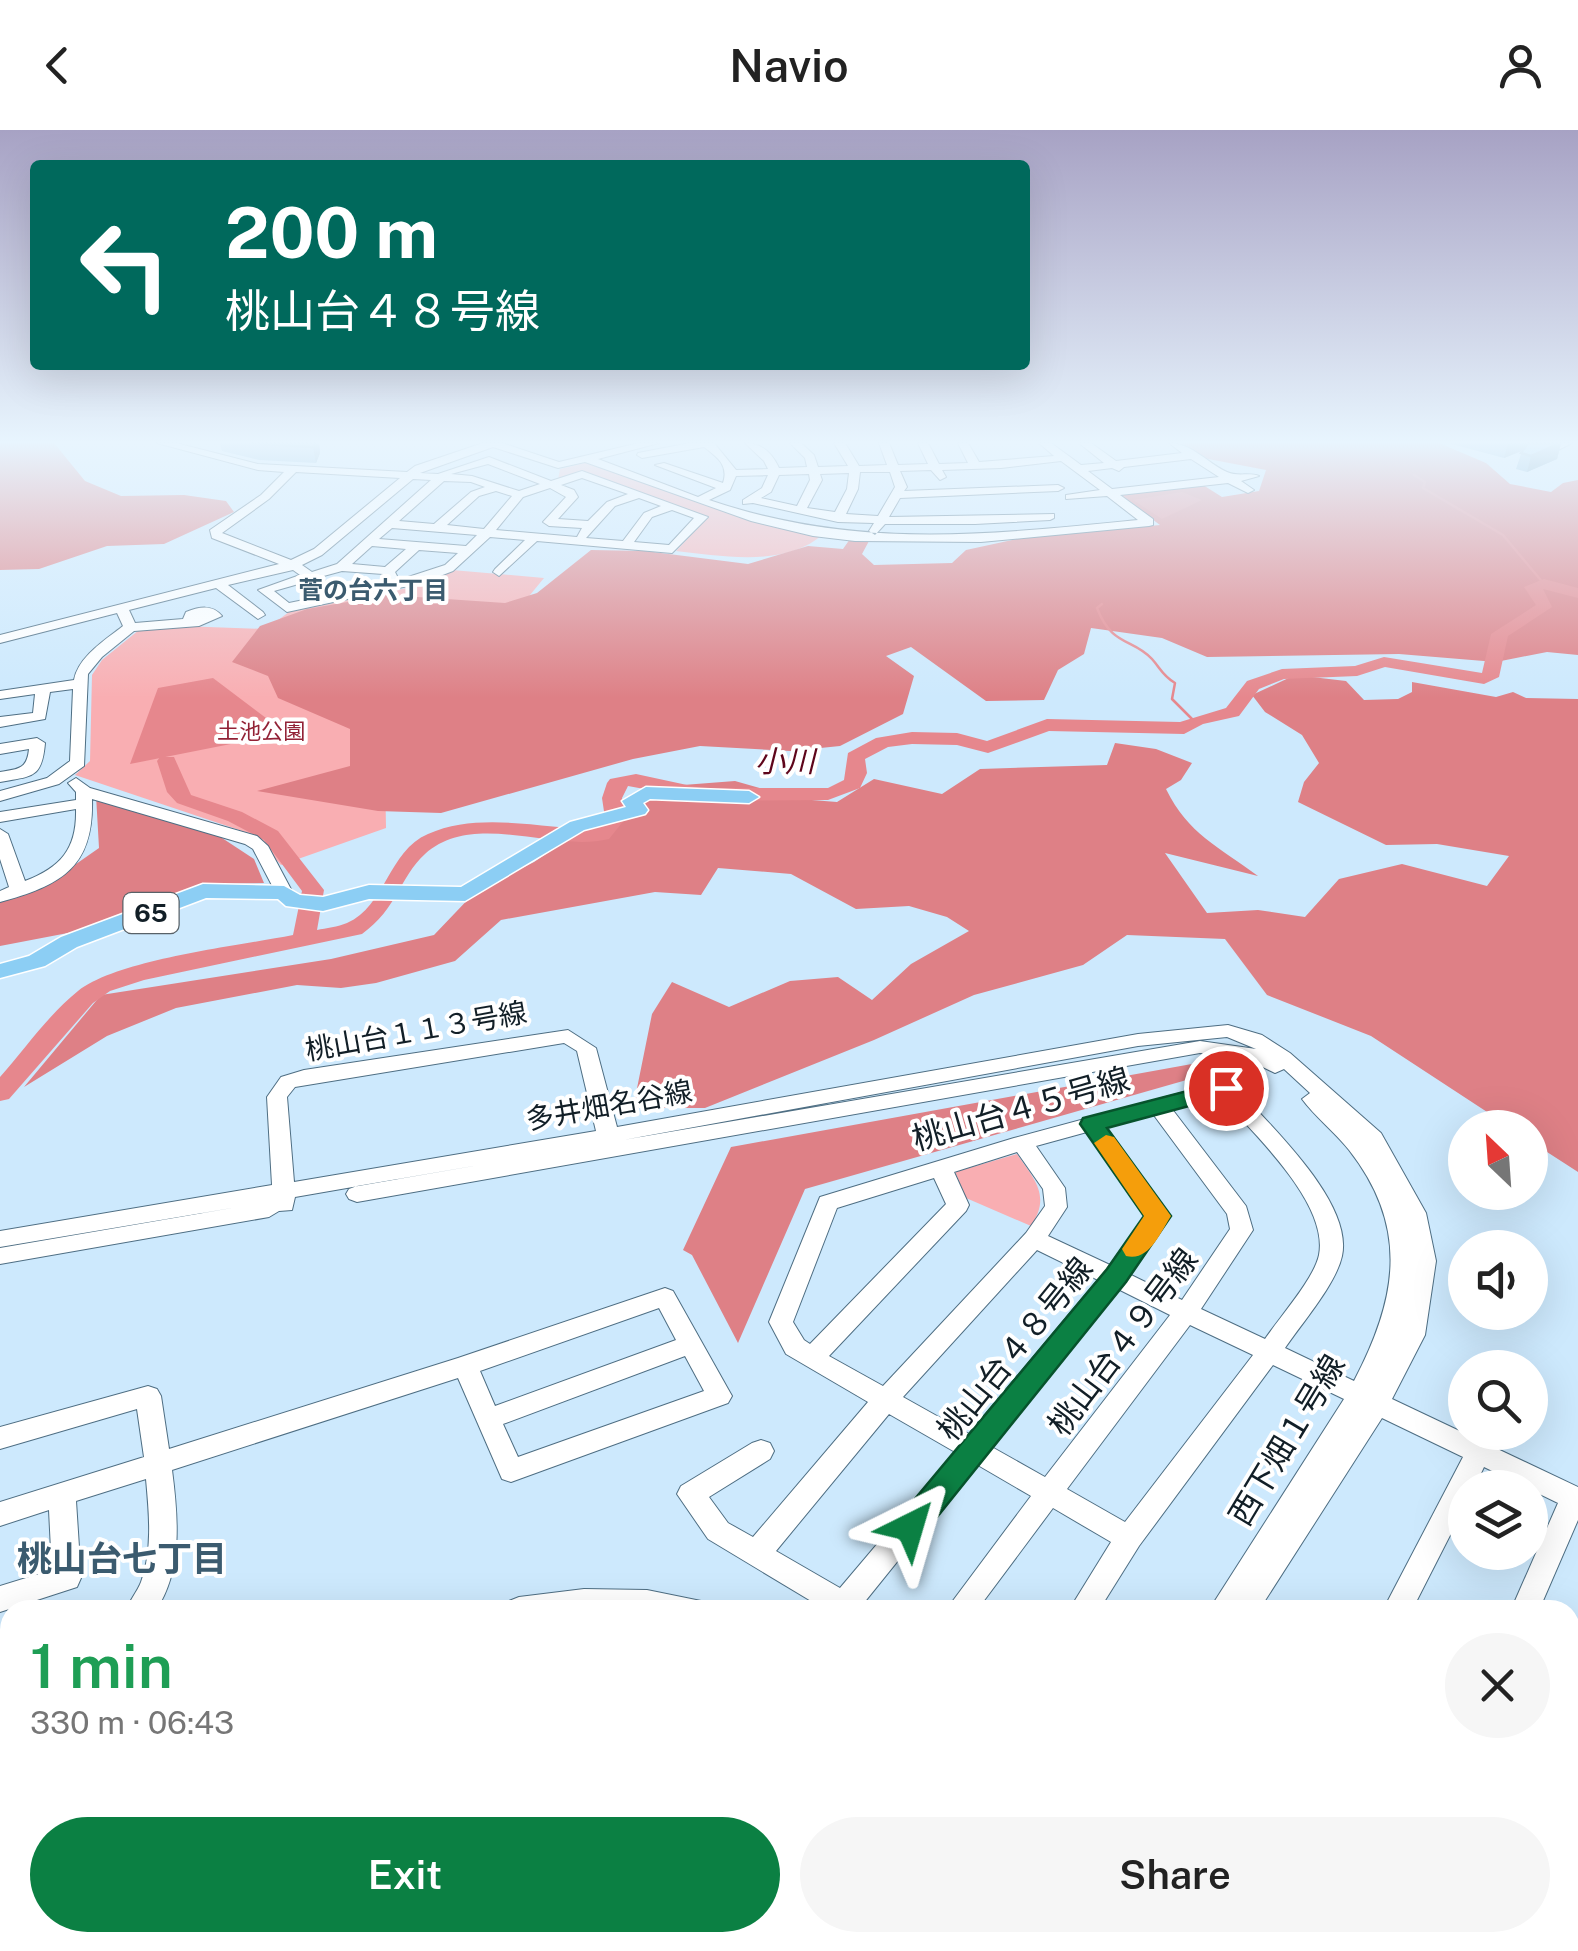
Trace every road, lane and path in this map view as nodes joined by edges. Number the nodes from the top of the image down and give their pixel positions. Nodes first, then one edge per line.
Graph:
1 (219, 528) edge
2 (347, 528) edge
3 (386, 528) edge
4 (437, 528) edge
5 (491, 528) edge
6 (588, 528) edge
7 (638, 528) edge
8 (692, 528) edge
9 (796, 528) edge
10 (879, 528) edge
11 (972, 528) edge
12 (1065, 528) edge
13 (1088, 528) edge
14 (1067, 530) junction
15 (487, 533) junction
16 (977, 536) junction
17 (534, 538) junction
18 (878, 538) junction
19 (578, 540) junction
20 (370, 542) junction
21 (626, 544) junction
22 (416, 546) junction
23 (469, 550) junction
24 (291, 565) junction
25 (341, 567) junction
26 (388, 571) junction
27 (499, 572) dead end
28 (312, 577) junction
29 (246, 578) junction
30 (219, 584) junction
31 (395, 586) junction
32 (264, 590) junction
33 (339, 596) junction
34 (237, 598) junction
35 (122, 609) junction
36 (258, 615) dead end
37 (191, 621) dead end
38 (130, 627) junction
39 (0, 639) edge
40 (79, 684) junction
41 (43, 689) junction
42 (0, 695) edge
43 (40, 716) junction
44 (0, 722) edge
45 (37, 743) junction
46 (0, 748) edge
47 (64, 775) junction
48 (0, 777) edge
49 (0, 796) edge
50 (85, 797) junction
51 (749, 797) dead end
52 (0, 816) edge
53 (0, 834) edge
54 (19, 890) junction
55 (0, 898) edge
56 (302, 900) junction
57 (0, 971) edge
58 (1228, 1031) joint
59 (1200, 1047) joint
60 (1158, 1106) junction
61 (1092, 1124) junction
62 (608, 1136) junction
63 (1022, 1143) junction
64 (941, 1168) junction
65 (283, 1199) junction
66 (1034, 1239) junction
67 (1, 1245) edge
68 (1116, 1276) junction
69 (1187, 1311) junction
70 (691, 1344) junction
71 (1269, 1352) junction
72 (812, 1358) junction
73 (466, 1366) junction
74 (886, 1399) junction
75 (1369, 1400) junction
76 (488, 1419) junction
77 (0, 1438) edge
78 (976, 1450) junction
79 (761, 1451) dead end
80 (1479, 1452) junction
81 (158, 1467) junction
82 (1051, 1493) junction
83 (62, 1496) junction
84 (1576, 1499) edge
85 (0, 1514) edge
86 (1129, 1538) junction
87 (756, 1554) junction
88 (0, 1599) edge
89 (150, 1600) edge
90 (578, 1600) edge
91 (634, 1600) edge
92 (834, 1600) edge
93 (854, 1600) edge
94 (968, 1600) edge
95 (1089, 1600) edge
96 (1229, 1600) edge
97 (1249, 1600) edge
98 (1402, 1600) edge
99 (1531, 1600) edge

1 - 24 street
2 - 24 street
3 - 20 street
4 - 15 street
5 - 15 street
6 - 19 street
7 - 21 street
8 - 21 street
9 - 18 street
10 - 18 street
11 - 16 street
12 - 14 street
13 - 14 street
14 - 16 street
15 - 17 street
15 - 23 street
16 - 18 street
17 - 19 street
17 - 27 street
19 - 21 street
20 - 22 street
20 - 25 street
22 - 23 street
22 - 26 street
23 - 31 street
24 - 28 street
24 - 29 street
25 - 26 street
25 - 28 street
26 - 31 street
28 - 32 street
28 - 33 street
29 - 30 street
29 - 32 street
30 - 34 street
30 - 35 street
31 - 33 street
32 - 33 street
32 - 34 street
34 - 36 street
35 - 38 street
35 - 39 street
37 - 38 street
38 - 40 street
40 - 41 street
40 - 47 street
41 - 42 street
41 - 43 street
43 - 44 street
43 - 45 street
45 - 46 street
45 - 48 street
47 - 49 street
47 - 50 street
50 - 52 street
50 - 54 street
50 - 56 street
51 - 56 main road, 65
53 - 54 street
54 - 55 street
56 - 57 main road, 65
58 - 62 street, 多井畑名谷線
58 - 75 street, 西下畑１号線
59 - 65 street, 多井畑名谷線
59 - 75 street, 西下畑１号線
60 - 61 street, 桃山台４５号線
60 - 69 street, 桃山台４９号線
60 - 71 street, 桃山台４５号線
61 - 63 street, 桃山台４５号線
61 - 68 street, 桃山台４８号線
62 - 65 street, 多井畑名谷線
62 - 65 street, 桃山台１１３号線
63 - 64 street, 桃山台４５号線
63 - 66 street
64 - 72 street
64 - 72 street, 桃山台４５号線
65 - 67 street, 多井畑名谷線
66 - 68 street
66 - 74 street
68 - 69 street
68 - 78 street, 桃山台４８号線
69 - 71 street
69 - 82 street, 桃山台４９号線
70 - 73 street
70 - 76 street
70 - 76 street
71 - 75 street
71 - 86 street, 桃山台４５号線
72 - 74 street, 桃山台４５号線
73 - 76 street
73 - 81 street
74 - 78 street, 桃山台４５号線
74 - 87 street
75 - 80 street
75 - 96 street, 西下畑１号線
75 - 97 street, 西下畑１号線
77 - 81 street
78 - 82 street, 桃山台４５号線
78 - 93 street, 桃山台４８号線
79 - 87 street
80 - 84 street
80 - 98 street
81 - 83 street
81 - 89 street
82 - 86 street, 桃山台４５号線
82 - 94 street, 桃山台４９号線
83 - 85 street
83 - 88 street
84 - 99 street
86 - 95 street, 桃山台４５号線
87 - 92 street
90 - 91 street

